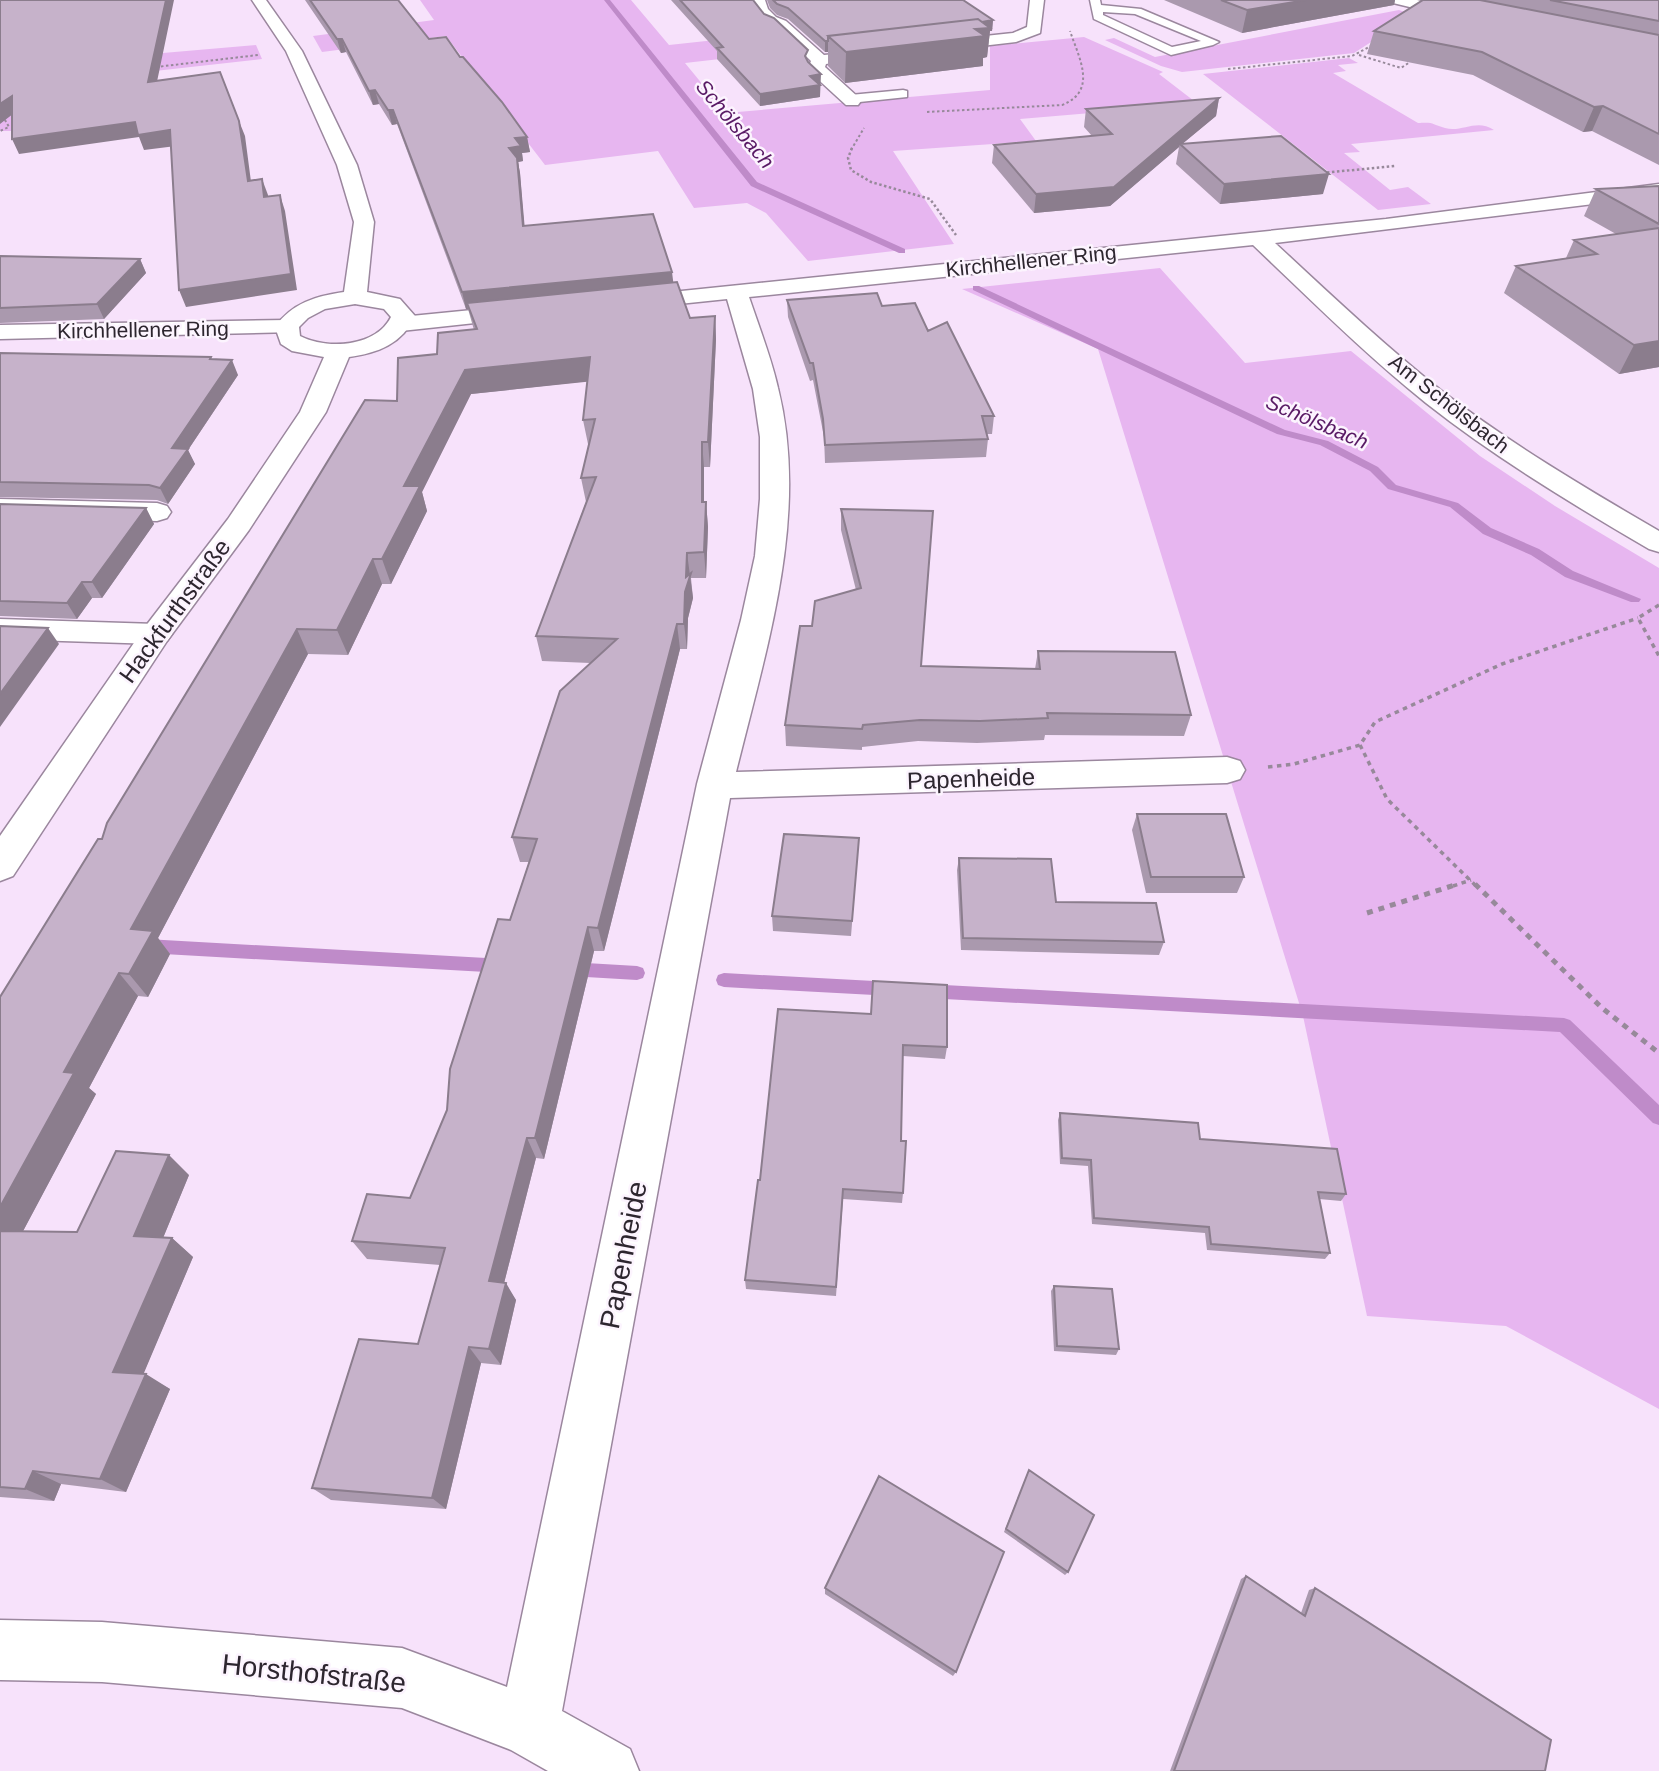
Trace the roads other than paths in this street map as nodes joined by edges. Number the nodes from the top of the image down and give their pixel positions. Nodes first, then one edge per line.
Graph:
1 (259, 0) edge
2 (756, 0) edge
3 (1037, 0) edge
4 (1398, 0) edge
5 (1096, 4) edge
6 (1483, 19) edge
7 (923, 48) edge
8 (897, 51) edge
9 (820, 60) junction
10 (903, 94) edge
11 (851, 100) joint
12 (1659, 190) edge
13 (1258, 238) junction
14 (736, 292) junction
15 (355, 297) junction
16 (616, 303) edge
17 (550, 310) edge
18 (401, 324) junction
19 (287, 327) junction
20 (0, 332) edge
21 (339, 351) junction
22 (0, 508) edge
23 (157, 512) edge
24 (1659, 543) edge
25 (0, 629) edge
26 (156, 634) junction
27 (1227, 770) road end
28 (715, 784) junction
29 (0, 866) edge
30 (0, 1650) edge
31 (529, 1726) junction
32 (608, 1771) edge

1 - 15 street
2 - 9 street
3 - 7 street
4 - 6 street
5 - 5 lane
8 - 9 street
9 - 11 street
10 - 11 lane
12 - 13 street, Kirchhellener Ring
13 - 14 street, Kirchhellener Ring
13 - 24 street, Am Schölsbach
14 - 16 street, Kirchhellener Ring
14 - 28 street, Papenheide
15 - 18 street
15 - 19 street
17 - 18 street
18 - 21 street
19 - 20 street, Kirchhellener Ring
19 - 21 street
21 - 26 street, Hackfurthstraße
22 - 23 street
25 - 26 street
26 - 29 street, Hackfurthstraße
27 - 28 street, Papenheide
28 - 31 street, Papenheide
30 - 31 street, Horsthofstraße
31 - 32 street, Horsthofstraße

